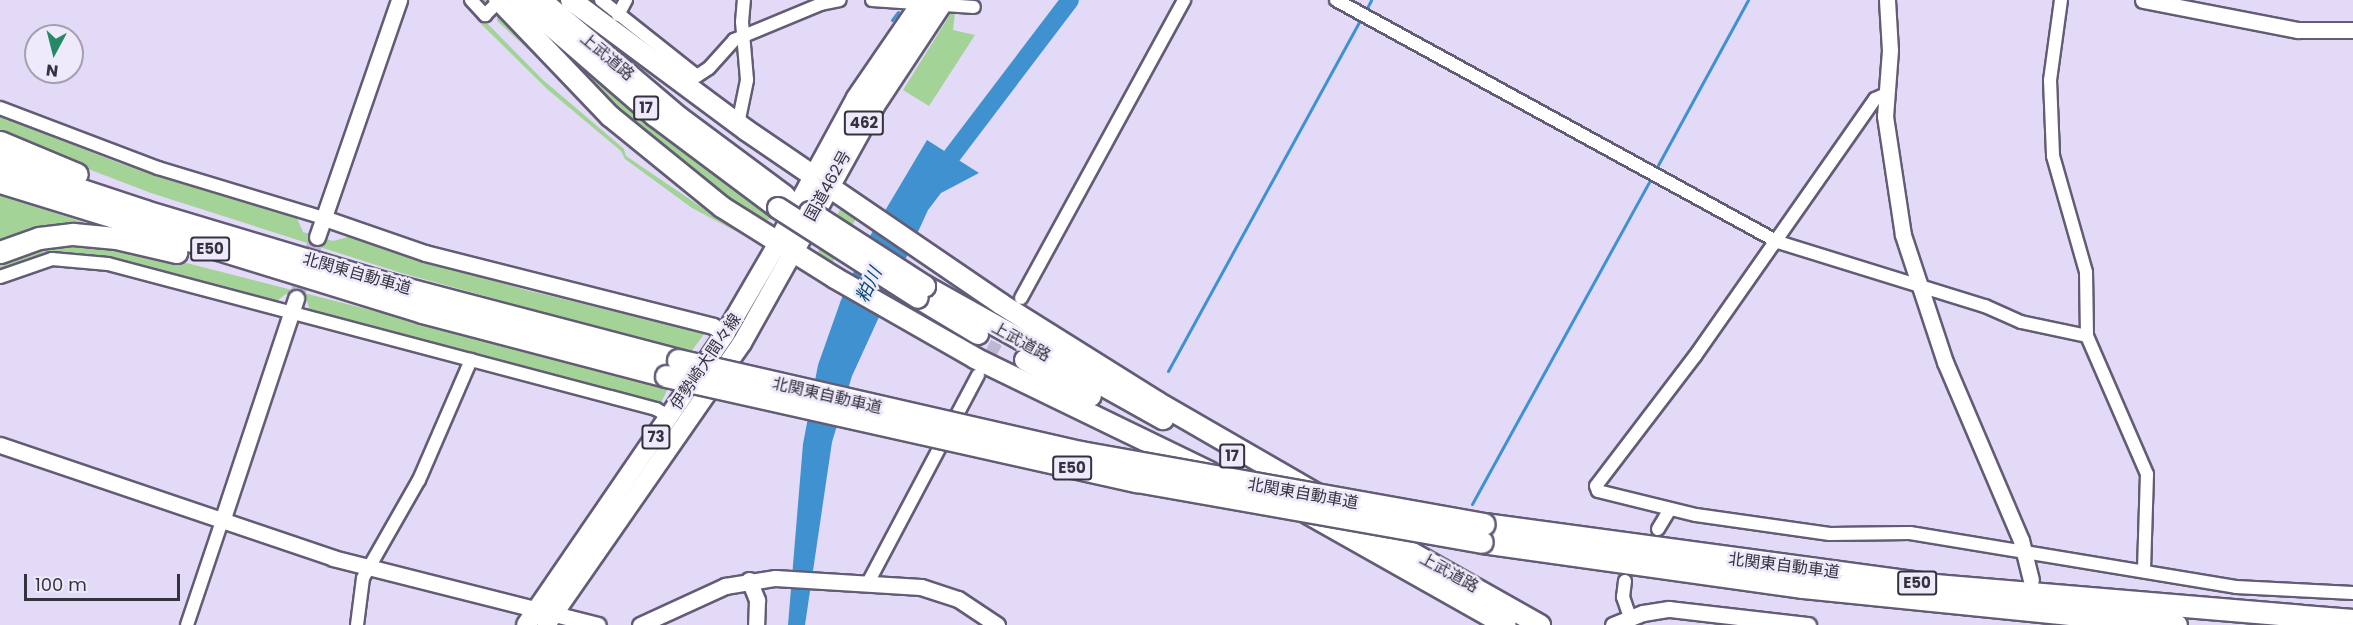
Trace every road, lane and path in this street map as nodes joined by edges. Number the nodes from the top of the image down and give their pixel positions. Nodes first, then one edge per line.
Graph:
1 (399, 0) edge
2 (471, 0) edge
3 (521, 0) edge
4 (541, 0) edge
5 (571, 0) edge
6 (601, 0) edge
7 (626, 0) edge
8 (744, 0) edge
9 (840, 0) edge
10 (872, 0) edge
11 (1184, 0) edge
12 (1336, 0) edge
13 (1887, 0) edge
14 (2061, 0) edge
15 (2143, 0) edge
16 (932, 3) edge
17 (496, 4) edge
18 (974, 7) dead end
19 (618, 15) junction
20 (2353, 30) edge
21 (743, 36) junction
22 (1886, 94) junction
23 (0, 108) edge
24 (738, 124) junction
25 (0, 142) edge
26 (0, 162) edge
27 (820, 181) junction
28 (0, 182) edge
29 (782, 202) junction
30 (324, 218) junction
31 (317, 237) tunnel mouth
32 (1778, 242) junction
33 (785, 247) junction
34 (0, 252) edge
35 (290, 254) junction
36 (0, 277) edge
37 (1920, 286) junction
38 (921, 292) junction
39 (1021, 298) dead end
40 (294, 305) junction
41 (422, 312) junction
42 (725, 334) junction
43 (2087, 336) junction
44 (471, 360) junction
45 (672, 368) junction
46 (978, 375) tunnel mouth
47 (670, 417) junction
48 (0, 445) edge
49 (1290, 504) junction
50 (1670, 509) junction
51 (222, 521) junction
52 (1368, 528) junction
53 (1658, 529) dead end
54 (1483, 533) junction
55 (2025, 552) junction
56 (368, 568) junction
57 (2144, 570) junction
58 (749, 580) junction
59 (2031, 580) dead end
60 (863, 581) junction
61 (1625, 581) dead end
62 (2353, 593) edge
63 (1630, 617) junction
64 (540, 619) edge
65 (2353, 620) edge
66 (187, 625) edge
67 (357, 625) edge
68 (598, 625) edge
69 (640, 625) edge
70 (756, 625) edge
71 (997, 625) edge
72 (1506, 625) edge
73 (1540, 625) edge
74 (1613, 625) edge
75 (1808, 625) edge
76 (2176, 625) edge

1 - 30 street
2 - 17 street
3 - 29 highway, 上武道路 / 17
4 - 29 highway, 上武道路 / 17
5 - 24 highway
6 - 19 street
7 - 19 street
8 - 21 street
9 - 21 street
10 - 16 street
11 - 39 street
12 - 32 street
13 - 22 street
14 - 43 street
15 - 20 street
16 - 18 street
16 - 27 highway, 国道462号 / 462
17 - 33 highway
19 - 21 street
21 - 24 street
22 - 32 street
22 - 37 street
23 - 30 street
24 - 27 highway
25 - 35 highway
26 - 35 highway, 北関東自動車道 / E50
27 - 33 highway, 国道462号 / 462
27 - 52 highway
28 - 41 highway, 北関東自動車道 / E50
29 - 38 highway, 上武道路 / 17, bridge
30 - 31 street
30 - 42 street
32 - 37 street
32 - 50 street
33 - 42 main road, 伊勢崎大間々線 / 73
33 - 49 highway
33 - 64 main road, 伊勢崎大間々線 / 73
34 - 41 highway
35 - 45 highway, 北関東自動車道 / E50
36 - 40 street
37 - 43 street
37 - 55 street
38 - 49 highway, 上武道路 / 17
38 - 52 highway, 上武道路 / 17
40 - 44 street
40 - 51 street
41 - 45 highway, 北関東自動車道 / E50
42 - 47 main road, 伊勢崎大間々線 / 73
43 - 57 street
44 - 47 street
44 - 56 street
45 - 54 highway, 北関東自動車道 / E50, bridge
46 - 60 street
47 - 64 main road, 伊勢崎大間々線 / 73
48 - 51 street
49 - 72 highway, 上武道路 / 17
50 - 53 street
50 - 55 street
51 - 56 street
51 - 66 street
52 - 73 highway, 上武道路 / 17
54 - 65 highway, 北関東自動車道 / E50
54 - 76 highway, 北関東自動車道 / E50
55 - 57 street
55 - 59 street
56 - 64 street
56 - 67 street
57 - 62 street
58 - 60 street
58 - 69 street
58 - 70 street
60 - 71 street
61 - 63 street
63 - 74 street
63 - 75 street
64 - 68 street

